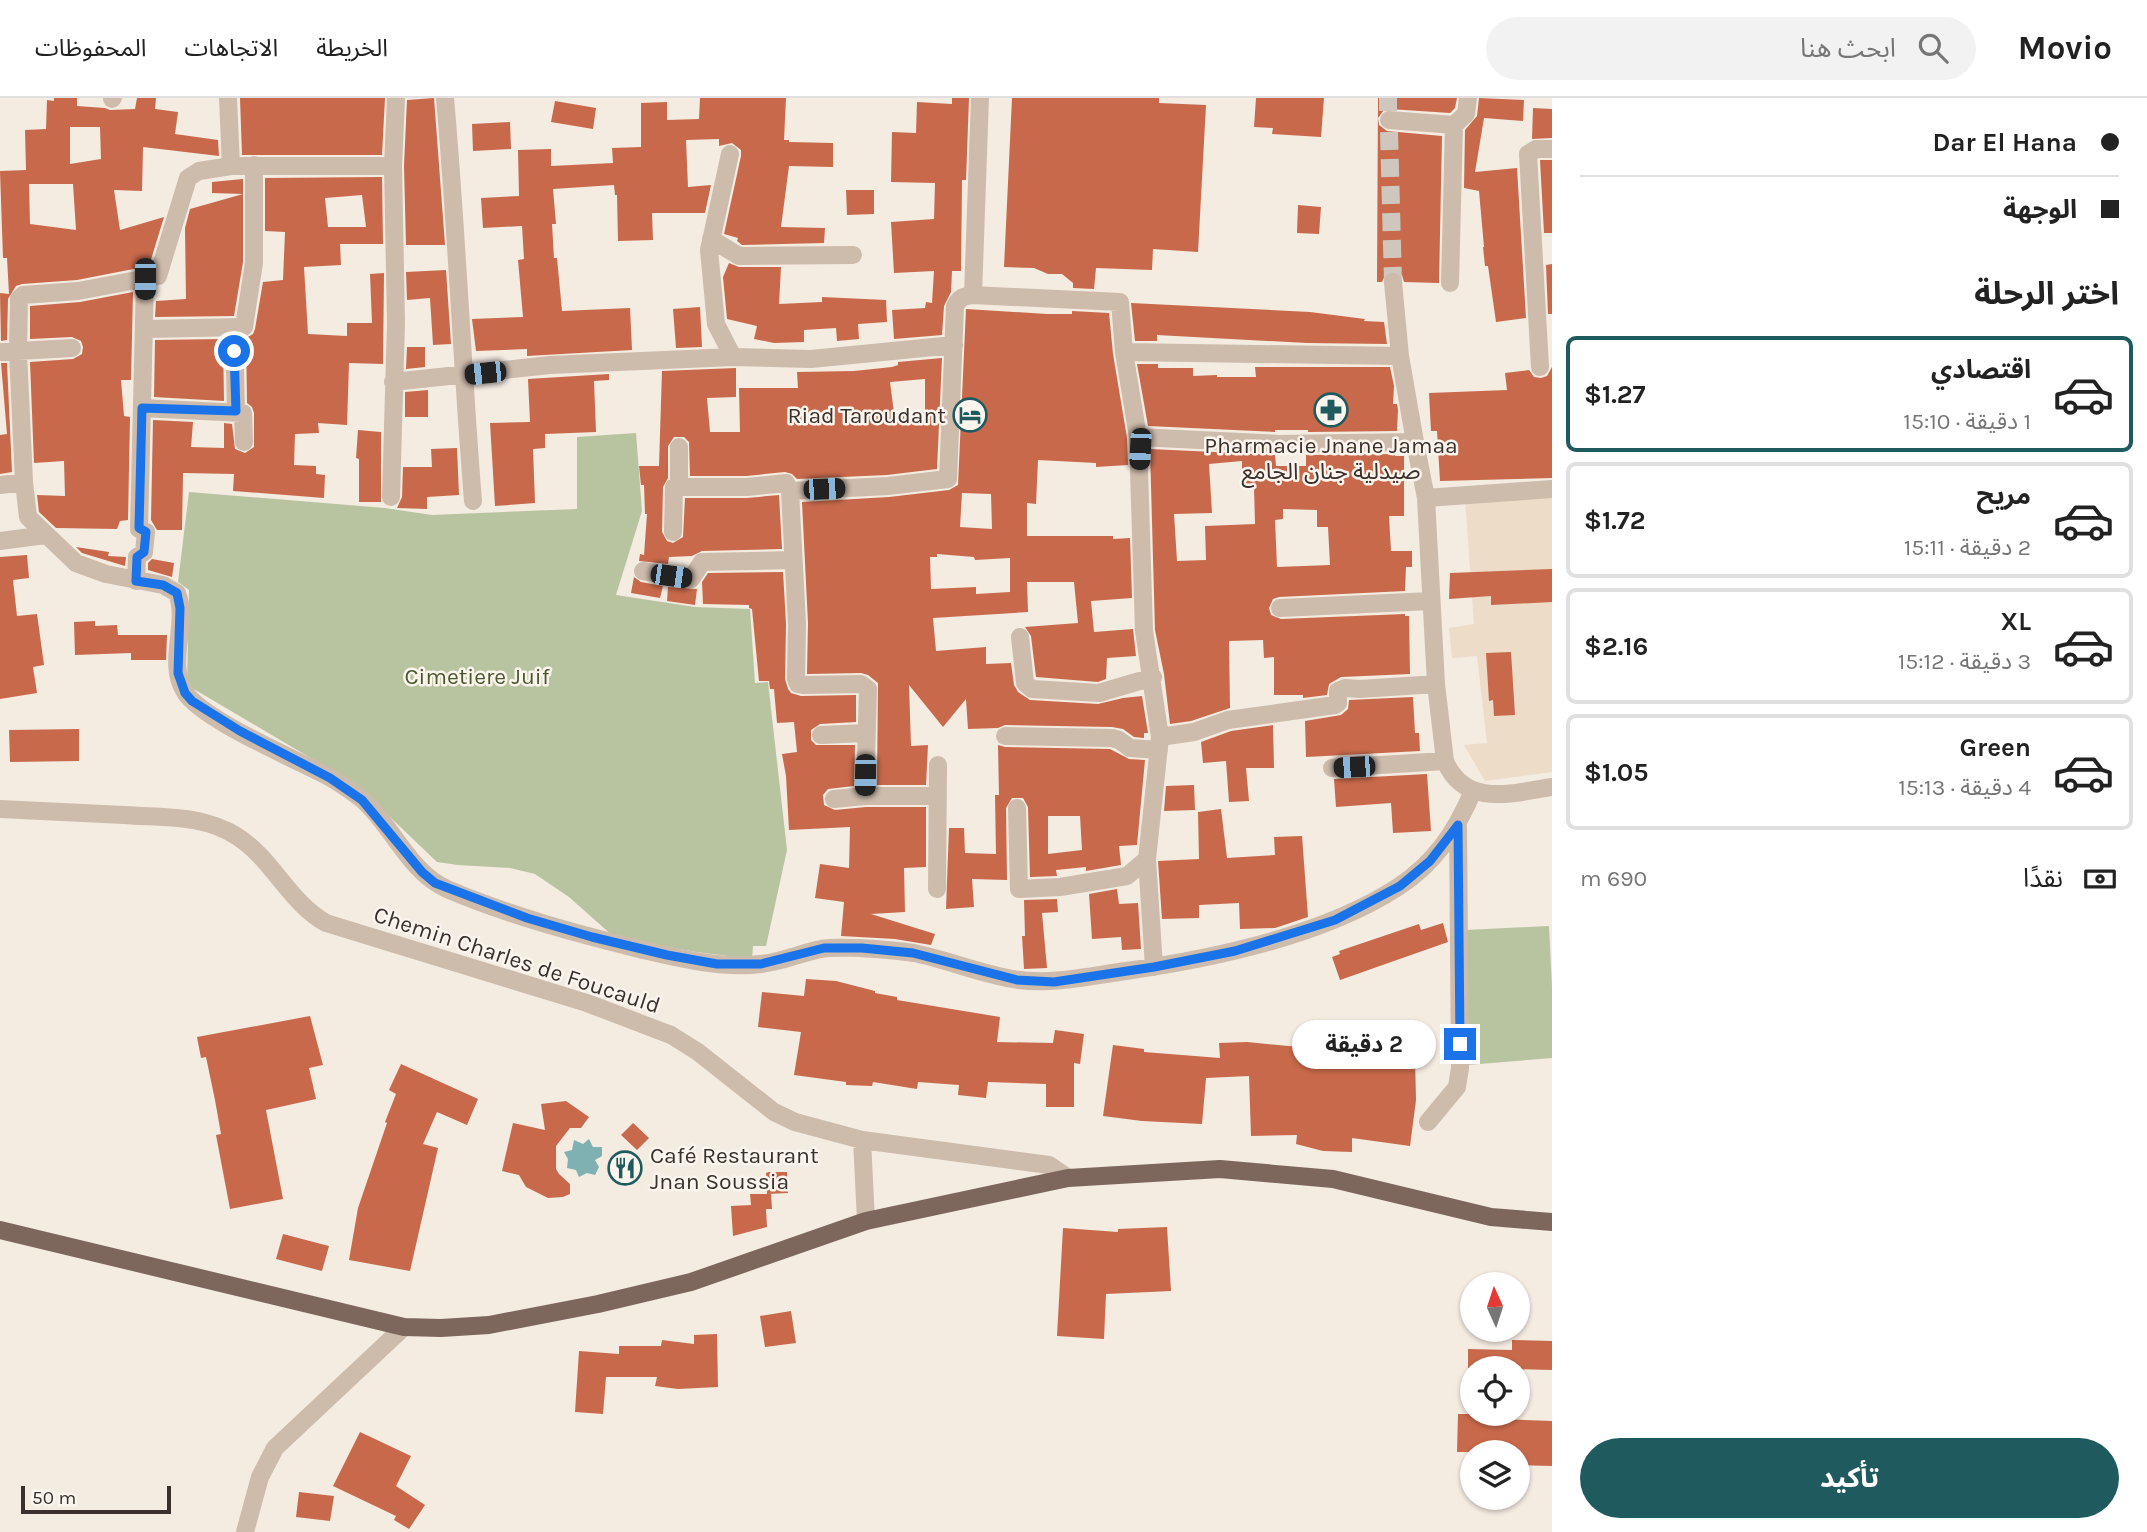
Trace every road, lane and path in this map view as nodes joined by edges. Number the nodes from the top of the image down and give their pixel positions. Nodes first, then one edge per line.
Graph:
1 (229, 98) edge
2 (396, 98) edge
3 (445, 98) edge
4 (980, 98) edge
5 (1468, 98) edge
6 (1389, 121) dead end
7 (1454, 125) junction
8 (1552, 149) edge
9 (730, 154) dead end
10 (254, 165) junction
11 (231, 166) junction
12 (393, 166) junction
13 (711, 239) junction
14 (853, 256) dead end
15 (145, 279) junction
16 (1393, 282) tunnel mouth
17 (1450, 283) dead end
18 (973, 295) junction
19 (234, 327) junction
20 (145, 329) junction
21 (954, 345) junction
22 (72, 348) dead end
23 (9, 352) edge
24 (1124, 352) junction
25 (1399, 356) junction
26 (733, 357) junction
27 (1539, 367) dead end
28 (463, 375) junction
29 (393, 382) junction
30 (142, 408) junction
31 (236, 411) junction
32 (1138, 437) junction
33 (244, 442) dead end
34 (1415, 442) junction
35 (679, 447) dead end
36 (24, 482) junction
37 (0, 485) edge
38 (679, 488) junction
39 (1552, 489) edge
40 (790, 491) junction
41 (391, 497) dead end
42 (1426, 498) junction
43 (474, 501) dead end
44 (673, 532) dead end
45 (45, 534) junction
46 (0, 541) edge
47 (793, 560) junction
48 (643, 571) dead end
49 (136, 581) junction
50 (1432, 601) junction
51 (1280, 608) dead end
52 (1020, 637) dead end
53 (1153, 677) junction
54 (1436, 684) junction
55 (866, 733) junction
56 (821, 735) dead end
57 (1005, 736) dead end
58 (1160, 743) junction
59 (1445, 761) junction
60 (938, 765) dead end
61 (1332, 768) dead end
62 (1552, 787) edge
63 (1473, 791) junction
64 (865, 796) junction
65 (937, 796) junction
66 (834, 799) dead end
67 (1017, 808) dead end
68 (0, 809) edge
69 (1458, 825) junction
70 (1147, 859) junction
71 (937, 889) dead end
72 (1154, 967) junction
73 (1428, 1122) dead end
74 (862, 1140) junction
75 (1068, 1178) junction
76 (866, 1221) junction
77 (1552, 1222) edge
78 (0, 1230) edge
79 (404, 1327) junction
80 (245, 1532) edge

1 - 11 street
2 - 12 street
3 - 28 street
4 - 18 street
5 - 7 street
6 - 7 street
7 - 17 street
8 - 27 street
9 - 13 street
10 - 11 street
10 - 12 street
10 - 19 street
11 - 15 street
12 - 29 street
13 - 14 street
13 - 26 street
15 - 20 street
15 - 23 street
16 - 25 street
18 - 21 street
18 - 24 street
19 - 20 street
19 - 31 street
20 - 30 street
21 - 26 street
21 - 40 street
22 - 23 street
23 - 36 street
24 - 25 street
24 - 32 street
25 - 34 street
26 - 28 street
28 - 29 street
28 - 43 street
29 - 41 street
30 - 31 street
30 - 49 street
31 - 33 street
32 - 34 street
32 - 53 street
34 - 42 street
35 - 38 street
36 - 37 street
36 - 45 street
38 - 40 street
38 - 44 street
39 - 42 street
40 - 47 street
42 - 50 street
45 - 46 street
45 - 49 street
47 - 48 street
47 - 55 street
49 - 72 street
50 - 51 street
50 - 54 street
52 - 53 street
53 - 58 street
54 - 58 street
54 - 59 street
55 - 56 street
55 - 64 street
57 - 58 street
58 - 70 street
59 - 61 street
59 - 63 street
60 - 65 street
62 - 63 street
63 - 69 street
64 - 65 street
64 - 66 street
65 - 71 street
67 - 70 street
68 - 74 street, Chemin Charles de Foucauld
69 - 72 street
69 - 73 street
70 - 72 street
74 - 75 street, Chemin Charles de Foucauld
74 - 76 street
75 - 76 main road
75 - 77 main road
76 - 79 main road
78 - 79 main road
79 - 80 street

